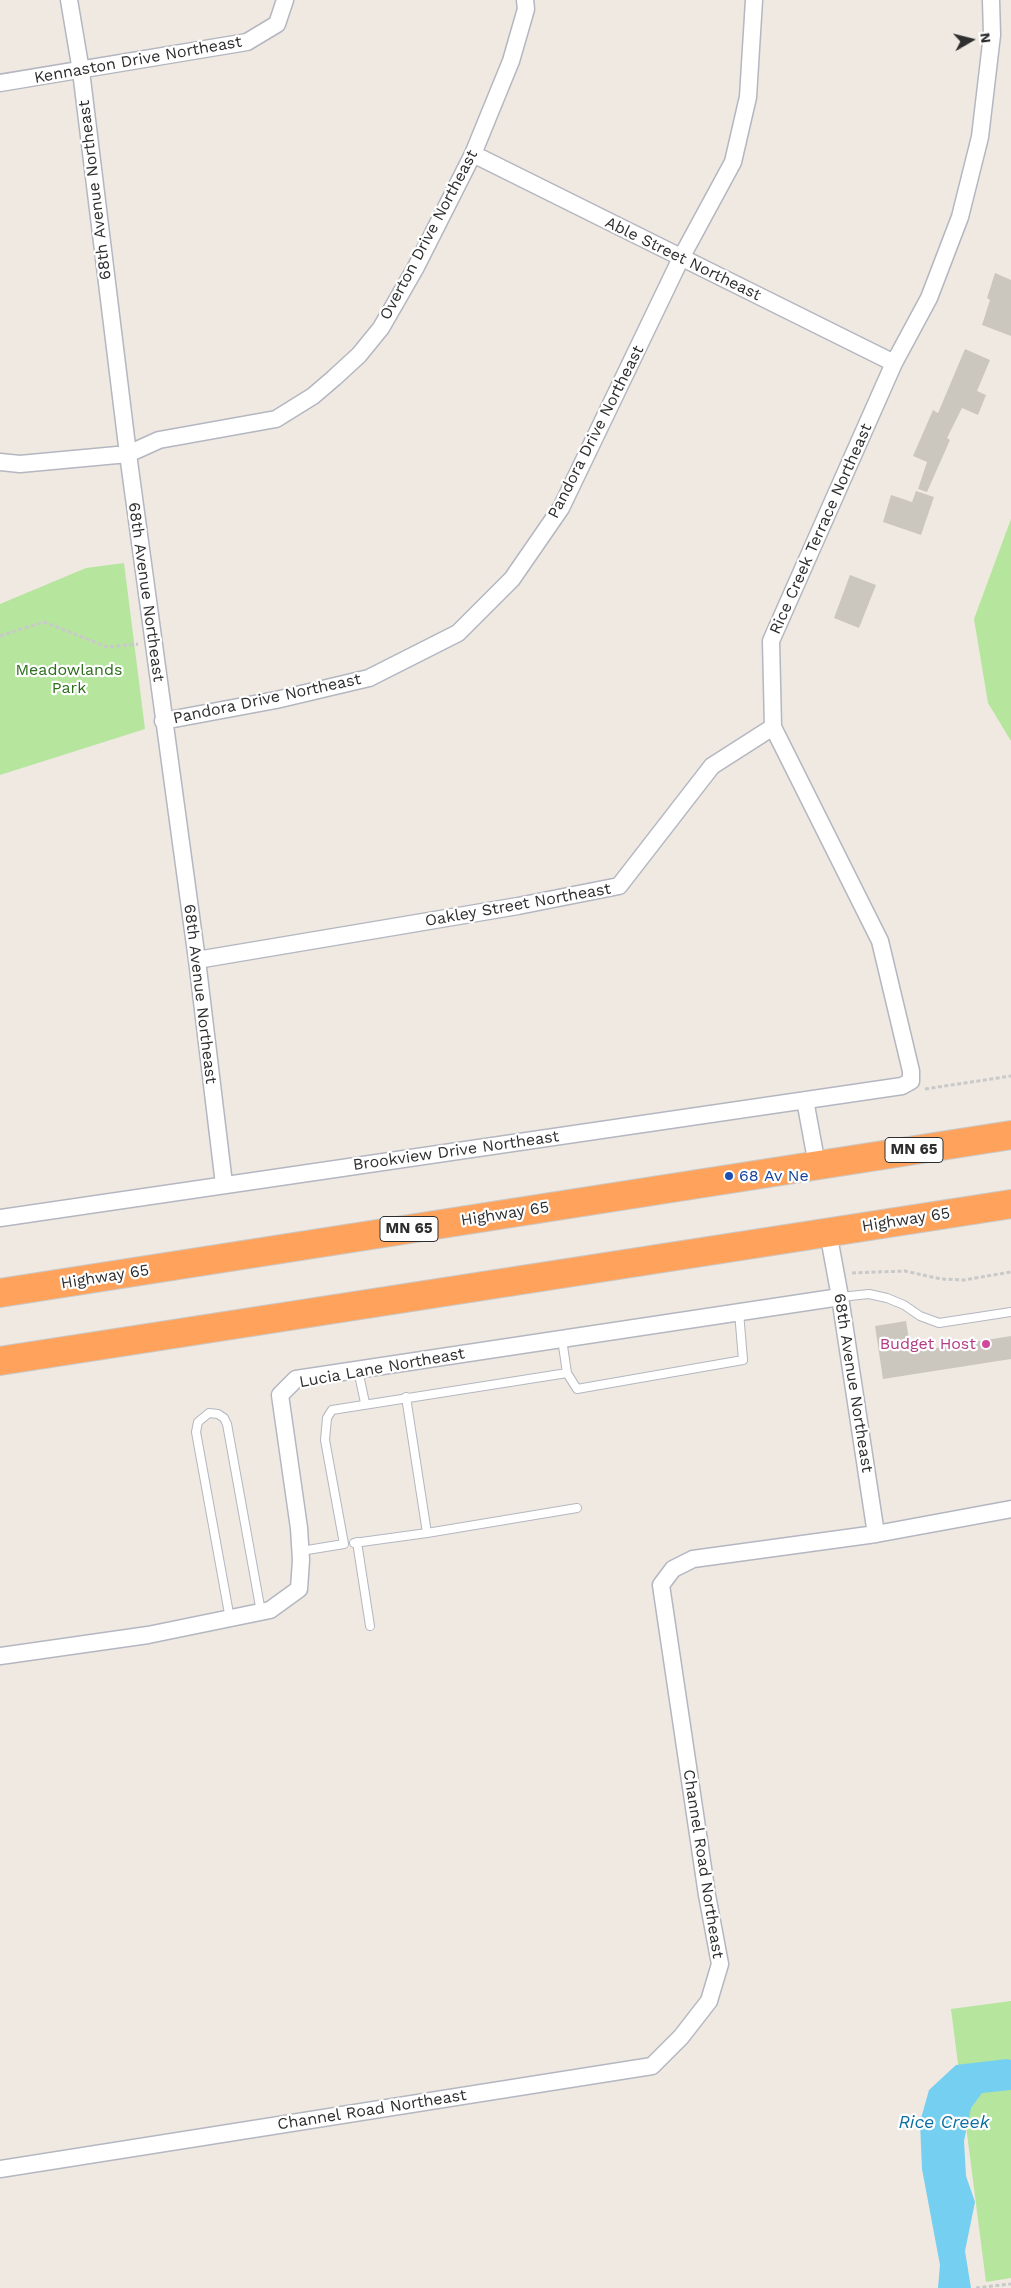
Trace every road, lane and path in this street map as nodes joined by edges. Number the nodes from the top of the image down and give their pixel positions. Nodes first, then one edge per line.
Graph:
1 (69, 0) edge
2 (284, 0) edge
3 (525, 0) edge
4 (754, 0) edge
5 (990, 0) edge
6 (81, 71) junction
7 (0, 83) edge
8 (473, 154) junction
9 (681, 258) junction
10 (894, 363) junction
11 (128, 454) junction
12 (0, 462) edge
13 (0, 636) edge
14 (152, 643) junction
15 (163, 721) junction
16 (772, 727) junction
17 (197, 960) junction
18 (1011, 1076) edge
19 (911, 1081) junction
20 (805, 1100) junction
21 (1011, 1135) edge
22 (818, 1165) junction
23 (224, 1184) junction
24 (1011, 1204) edge
25 (0, 1218) edge
26 (828, 1232) junction
27 (1011, 1272) edge
28 (837, 1276) junction
29 (0, 1293) edge
30 (840, 1297) junction
31 (739, 1312) junction
32 (1011, 1312) edge
33 (562, 1339) junction
34 (0, 1361) edge
35 (358, 1370) junction
36 (567, 1373) junction
37 (406, 1397) junction
38 (365, 1403) junction
39 (577, 1508) dead end
40 (1011, 1509) edge
41 (427, 1533) junction
42 (876, 1534) junction
43 (357, 1542) junction
44 (344, 1544) junction
45 (301, 1551) junction
46 (261, 1612) junction
47 (230, 1618) junction
48 (370, 1626) dead end
49 (0, 1656) edge
50 (0, 2169) edge
51 (1011, 2284) edge
52 (980, 2287) edge
53 (976, 2288) edge

1 - 6 street, 68th Avenue Northeast
2 - 6 street, Kennaston Drive Northeast
3 - 8 street, Overton Drive Northeast
4 - 9 street, Pandora Drive Northeast
5 - 10 street, Rice Creek Terrace Northeast
6 - 7 street, Kennaston Drive Northeast
6 - 11 street, 68th Avenue Northeast
8 - 9 street, Able Street Northeast
8 - 11 street, Overton Drive Northeast
9 - 10 street, Able Street Northeast
9 - 15 street, Pandora Drive Northeast
10 - 16 street, Rice Creek Terrace Northeast
11 - 12 street, Overton Drive Northeast
11 - 14 street, 68th Avenue Northeast
13 - 14 path
14 - 15 street, 68th Avenue Northeast
15 - 17 street, 68th Avenue Northeast
16 - 17 street, Oakley Street Northeast
16 - 19 street, Rice Creek Terrace Northeast
17 - 23 street, 68th Avenue Northeast
18 - 19 path
19 - 20 street, Brookview Drive Northeast
20 - 22 street
20 - 23 street, Brookview Drive Northeast
21 - 22 highway, Highway 65 / MN 65
22 - 29 highway, Highway 65 / MN 65
23 - 25 street, Brookview Drive Northeast
24 - 26 highway, Highway 65
26 - 28 street, 68th Avenue Northeast
26 - 34 highway, Highway 65
27 - 28 path
28 - 30 street, 68th Avenue Northeast
30 - 31 street, Lucia Lane Northeast
30 - 32 lane
30 - 42 street, 68th Avenue Northeast
31 - 33 street, Lucia Lane Northeast
31 - 36 lane
33 - 35 street, Lucia Lane Northeast
33 - 36 lane
35 - 38 lane
35 - 45 street, Lucia Lane Northeast
36 - 37 lane
37 - 38 lane
37 - 41 lane
38 - 44 lane
39 - 41 lane
40 - 42 street, Channel Road Northeast
41 - 43 lane
42 - 50 street, Channel Road Northeast
43 - 44 lane
43 - 48 lane
44 - 45 lane
45 - 46 street, Lucia Lane Northeast
46 - 47 street, Lucia Lane Northeast
46 - 47 lane
47 - 49 street, Lucia Lane Northeast
51 - 52 path
52 - 53 path

